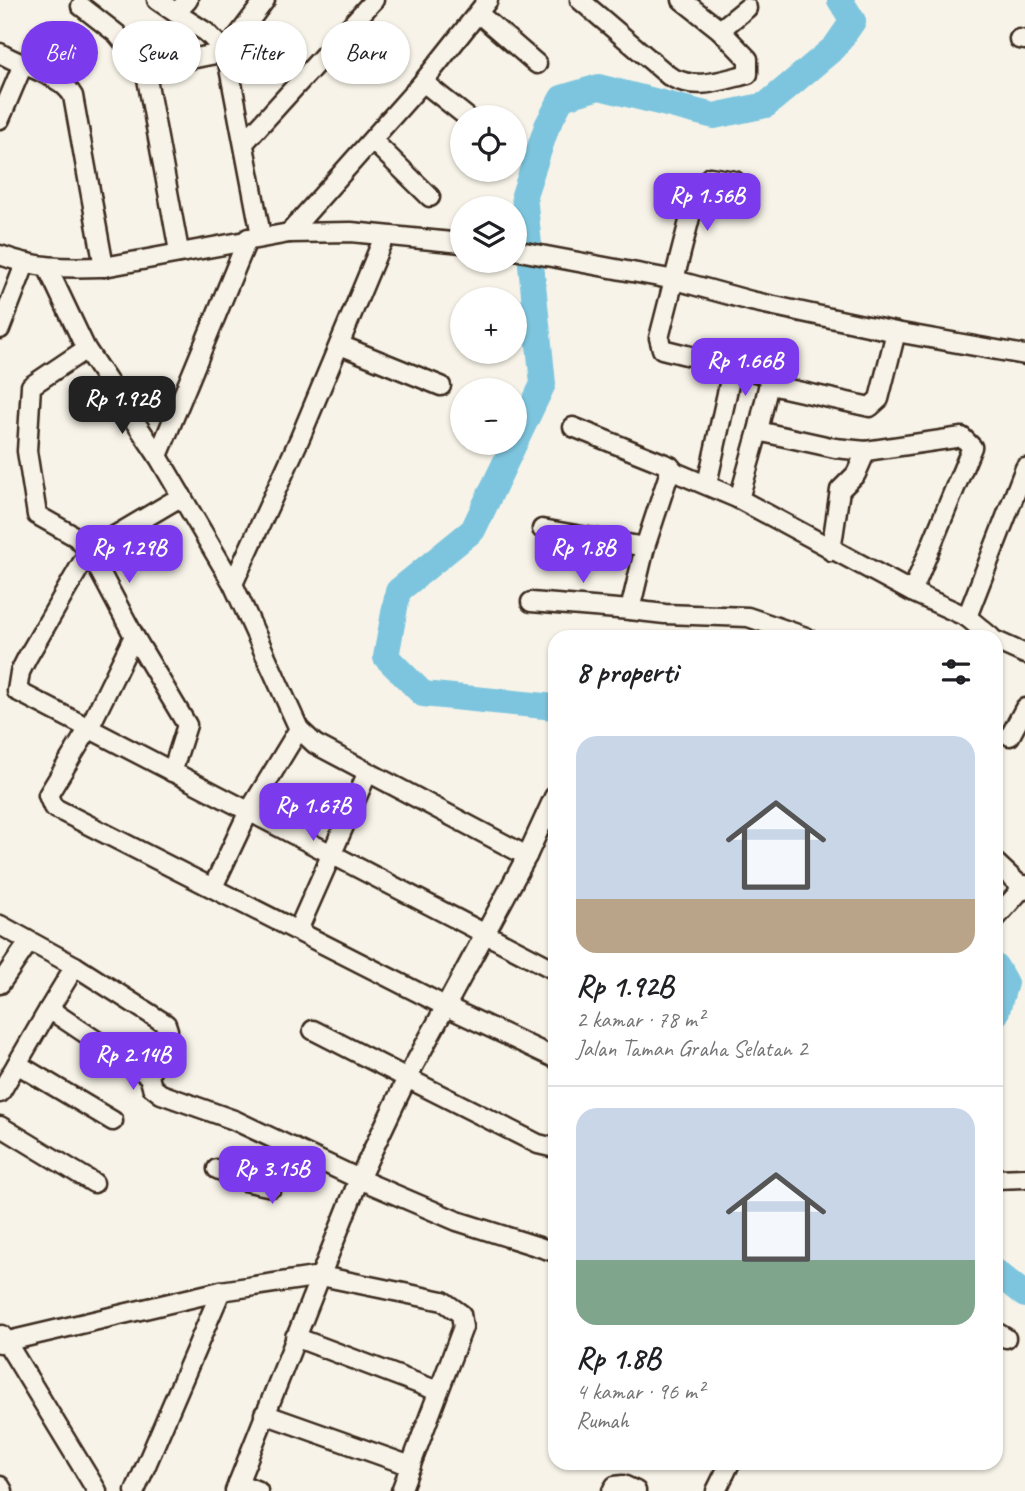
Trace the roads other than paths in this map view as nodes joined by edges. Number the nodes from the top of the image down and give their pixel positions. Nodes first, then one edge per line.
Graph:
1 (157, 0) edge
2 (265, 0) edge
3 (374, 0) edge
4 (580, 0) edge
5 (682, 0) edge
6 (81, 6) dead end
7 (483, 6) edge
8 (182, 7) edge
9 (747, 8) dead end
10 (249, 21) edge
11 (112, 30) edge
12 (720, 30) junction
13 (215, 41) edge
14 (0, 53) edge
15 (537, 64) dead end
16 (21, 66) edge
17 (21, 69) edge
18 (423, 82) junction
19 (64, 84) edge
20 (148, 84) edge
21 (233, 84) edge
22 (452, 105) edge
23 (0, 119) edge
24 (372, 140) junction
25 (246, 142) junction
26 (735, 181) dead end
27 (430, 197) dead end
28 (289, 233) junction
29 (255, 237) junction
30 (384, 237) junction
31 (450, 242) edge
32 (180, 251) junction
33 (527, 252) edge
34 (0, 255) edge
35 (25, 264) junction
36 (104, 267) junction
37 (48, 269) junction
38 (675, 280) junction
39 (0, 328) edge
40 (896, 332) junction
41 (340, 345) junction
42 (86, 349) junction
43 (1025, 355) edge
44 (733, 366) junction
45 (769, 383) junction
46 (441, 386) dead end
47 (573, 427) dead end
48 (758, 431) junction
49 (866, 451) junction
50 (158, 456) junction
51 (1025, 468) edge
52 (675, 472) junction
53 (708, 484) junction
54 (182, 496) junction
55 (739, 499) junction
56 (542, 529) dead end
57 (645, 547) junction
58 (89, 551) junction
59 (831, 551) junction
60 (233, 584) junction
61 (912, 592) junction
62 (531, 603) dead end
63 (630, 610) junction
64 (967, 617) junction
65 (786, 630) edge
66 (982, 630) edge
67 (134, 636) junction
68 (1003, 644) edge
69 (1025, 654) edge
70 (1025, 708) edge
71 (89, 728) junction
72 (299, 729) junction
73 (1010, 736) dead end
74 (172, 772) junction
75 (367, 774) junction
76 (548, 810) edge
77 (248, 813) junction
78 (330, 854) junction
79 (527, 856) junction
80 (1003, 869) edge
81 (214, 887) junction
82 (1024, 888) edge
83 (1003, 910) edge
84 (0, 925) edge
85 (298, 930) junction
86 (486, 933) junction
87 (29, 942) junction
88 (75, 966) junction
89 (548, 966) edge
90 (0, 984) edge
91 (447, 1007) junction
92 (49, 1009) junction
93 (313, 1030) dead end
94 (548, 1055) edge
95 (17, 1064) junction
96 (149, 1076) junction
97 (407, 1078) junction
98 (0, 1093) edge
99 (113, 1121) dead end
100 (0, 1126) edge
101 (548, 1146) edge
102 (292, 1147) junction
103 (217, 1169) dead end
104 (1024, 1178) edge
105 (359, 1179) junction
106 (1003, 1180) edge
107 (93, 1183) dead end
108 (548, 1250) edge
109 (321, 1276) junction
110 (221, 1291) junction
111 (295, 1337) junction
112 (2, 1339) edge
113 (0, 1363) edge
114 (438, 1391) junction
115 (264, 1414) junction
116 (411, 1466) junction
117 (726, 1470) edge
118 (0, 1486) edge
119 (237, 1487) edge
120 (3, 1491) edge
121 (97, 1491) edge
122 (135, 1491) edge
123 (258, 1491) edge
124 (401, 1491) edge
125 (612, 1491) edge
126 (636, 1491) edge
127 (716, 1491) edge

1 - 8 street
2 - 10 street
3 - 25 street
4 - 12 street
5 - 12 street
6 - 11 street
7 - 15 street
7 - 18 street
8 - 13 street
9 - 12 street
14 - 16 street
17 - 23 street
18 - 22 street
18 - 24 street
19 - 36 street
20 - 32 street
21 - 25 street
24 - 27 street
24 - 28 street
25 - 29 street
26 - 38 street
28 - 29 street
28 - 30 street
29 - 32 street
29 - 50 street
30 - 31 street
30 - 41 street
32 - 36 street
33 - 38 street
34 - 35 street
35 - 37 street
35 - 39 street
36 - 37 street
37 - 42 street
38 - 40 street
38 - 44 street
40 - 43 street
40 - 45 street
41 - 46 street
41 - 60 street
42 - 50 street
42 - 58 street
44 - 45 street
44 - 53 street
45 - 48 street
47 - 52 street
48 - 49 street
48 - 55 street
49 - 59 street
49 - 61 street
50 - 54 street
51 - 64 street
52 - 53 street
52 - 57 street
53 - 55 street
54 - 58 street
54 - 60 street
55 - 59 street
56 - 57 street
57 - 63 street
58 - 67 street
58 - 71 street
59 - 61 street
60 - 72 street
61 - 64 street
62 - 63 street
63 - 65 street
64 - 66 street
67 - 71 street
67 - 74 street
68 - 69 street
70 - 73 street
71 - 74 street
71 - 81 street
72 - 75 street
72 - 77 street
74 - 77 street
75 - 78 street
75 - 79 street
76 - 79 street
77 - 78 street
77 - 81 street
78 - 85 street
78 - 86 street
79 - 86 street
80 - 82 street
81 - 85 street
82 - 83 street
84 - 87 street
85 - 91 street
86 - 89 street
86 - 91 street
87 - 88 street
87 - 90 street
88 - 92 street
88 - 96 street
91 - 94 street
91 - 97 street
92 - 95 street
92 - 96 street
93 - 97 street
95 - 98 street
95 - 99 street
96 - 102 street
97 - 101 street
97 - 105 street
100 - 107 street
102 - 103 street
102 - 105 street
104 - 106 street
105 - 108 street
105 - 109 street
109 - 110 street
109 - 111 street
109 - 114 street
110 - 112 street
110 - 122 street
111 - 114 street
111 - 115 street
112 - 113 street
112 - 121 street
114 - 116 street
115 - 116 street
115 - 119 street
116 - 124 street
117 - 127 street
118 - 120 street
119 - 123 street
125 - 126 street

